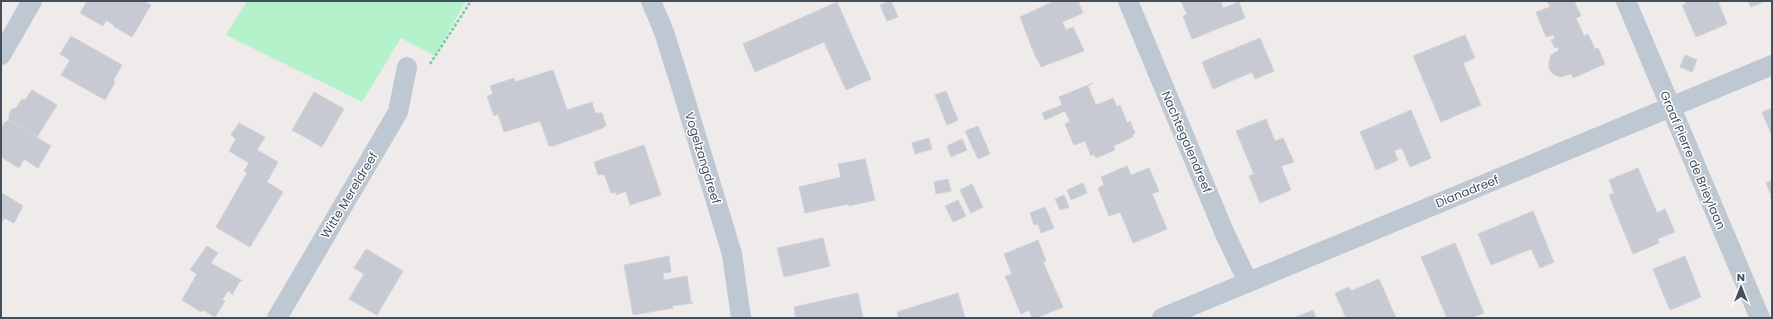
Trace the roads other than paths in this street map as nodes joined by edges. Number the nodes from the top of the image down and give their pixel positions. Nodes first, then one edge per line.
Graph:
1 (32, 1) edge
2 (651, 1) edge
3 (1128, 1) edge
4 (1626, 1) edge
5 (1, 55) edge
6 (1772, 65) edge
7 (407, 68) road end
8 (1670, 107) junction
9 (1248, 282) junction
10 (277, 318) edge
11 (741, 318) edge
12 (1162, 318) edge
13 (1760, 318) edge

1 - 5 street
2 - 11 street, Vogelzangdreef
3 - 9 street, Nachtegalendreef
4 - 8 street, Graaf Pierre de Brieylaan
6 - 8 street, Dianadreef
7 - 10 street, Witte Mereldreef
8 - 9 street, Dianadreef
8 - 13 street, Graaf Pierre de Brieylaan
9 - 12 street, Dianadreef

